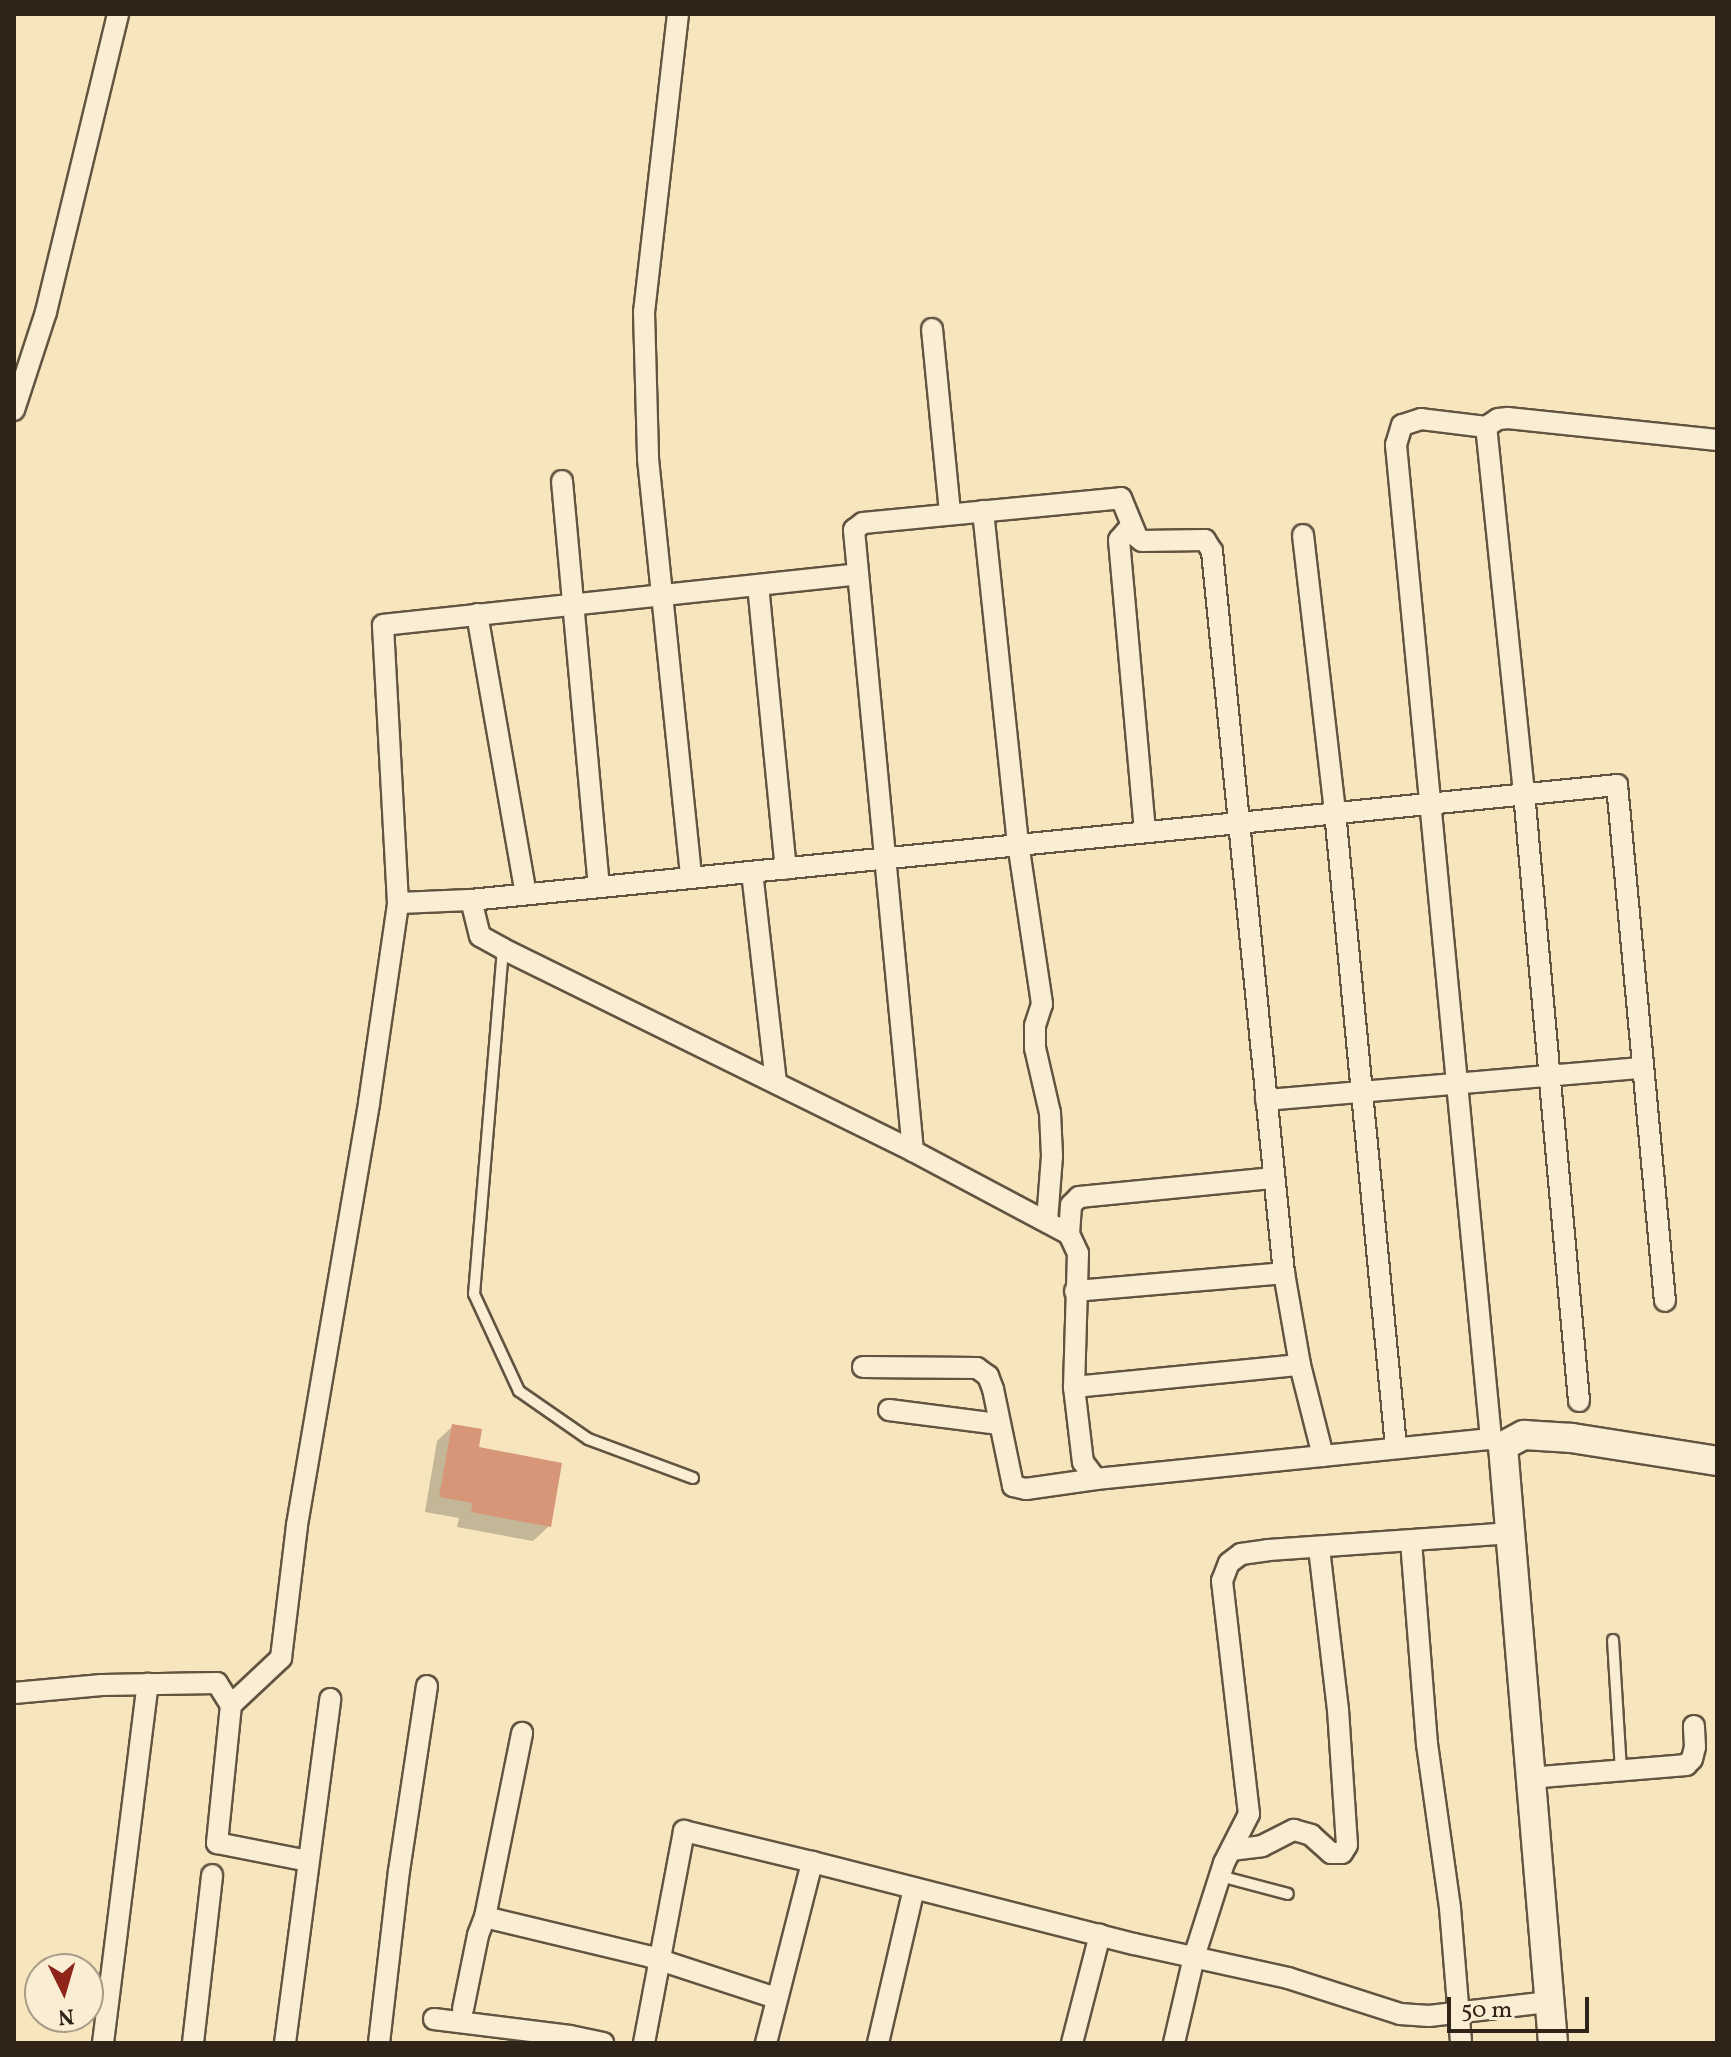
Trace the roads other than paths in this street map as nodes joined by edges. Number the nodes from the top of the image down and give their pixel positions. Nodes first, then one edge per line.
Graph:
1 (118, 14) edge
2 (678, 14) edge
3 (932, 329) dead end
4 (14, 410) edge
5 (1486, 427) junction
6 (1717, 440) edge
7 (562, 481) dead end
8 (983, 511) junction
9 (950, 514) junction
10 (1131, 526) junction
11 (1303, 535) dead end
12 (857, 574) junction
13 (758, 585) junction
14 (663, 595) junction
15 (573, 604) junction
16 (477, 614) junction
17 (1524, 793) junction
18 (1429, 804) junction
19 (1335, 812) junction
20 (1241, 823) junction
21 (1145, 831) junction
22 (1018, 843) junction
23 (884, 859) junction
24 (786, 869) junction
25 (752, 872) junction
26 (691, 878) junction
27 (599, 885) junction
28 (526, 894) junction
29 (471, 900) junction
30 (398, 903) junction
31 (503, 949) junction
32 (1643, 1068) junction
33 (1549, 1076) junction
34 (776, 1083) junction
35 (1456, 1085) junction
36 (1360, 1093) junction
37 (1266, 1100) junction
38 (913, 1151) junction
39 (1274, 1178) junction
40 (1047, 1221) junction
41 (1069, 1234) junction
42 (1284, 1273) junction
43 (1075, 1291) junction
44 (1665, 1301) dead end
45 (1300, 1365) junction
46 (863, 1367) dead end
47 (1074, 1387) junction
48 (1579, 1401) dead end
49 (889, 1410) dead end
50 (999, 1424) junction
51 (1497, 1443) junction
52 (1396, 1447) junction
53 (1323, 1456) junction
54 (1717, 1461) edge
55 (693, 1478) dead end
56 (1096, 1479) junction
57 (1509, 1533) junction
58 (1411, 1541) junction
59 (1319, 1548) junction
60 (1613, 1640) dead end
61 (148, 1684) junction
62 (427, 1686) dead end
63 (16, 1699) edge
64 (330, 1699) dead end
65 (231, 1705) junction
66 (1694, 1726) dead end
67 (522, 1733) dead end
68 (1621, 1769) junction
69 (1529, 1778) junction
70 (1231, 1850) junction
71 (308, 1861) junction
72 (812, 1862) junction
73 (212, 1875) dead end
74 (1220, 1876) junction
75 (914, 1888) junction
76 (1288, 1894) dead end
77 (485, 1917) junction
78 (1100, 1935) junction
79 (1194, 1957) junction
80 (659, 1960) junction
81 (776, 1998) junction
82 (1549, 2002) junction
83 (463, 2009) dead end
84 (1458, 2011) junction
85 (434, 2019) dead end
86 (103, 2043) edge
87 (193, 2043) edge
88 (285, 2043) edge
89 (379, 2043) edge
90 (603, 2043) edge
91 (644, 2043) edge
92 (766, 2043) edge
93 (878, 2043) edge
94 (1072, 2043) edge
95 (1174, 2043) edge
96 (1461, 2043) edge
97 (1553, 2043) edge

1 - 4 street
2 - 14 street
3 - 9 street
5 - 6 street
5 - 17 street
5 - 18 street
7 - 15 street
8 - 9 street
8 - 10 street
8 - 22 street
9 - 12 street
10 - 20 street
10 - 21 street
11 - 19 street
12 - 13 street
12 - 23 street
13 - 14 street
13 - 24 street
14 - 15 street
14 - 26 street
15 - 16 street
15 - 27 street
16 - 28 street
16 - 30 street
17 - 18 street
17 - 32 street
17 - 33 street
18 - 19 street
18 - 35 street
19 - 20 street
19 - 36 street
20 - 21 street
20 - 37 street
21 - 22 street
22 - 23 street
22 - 40 street
23 - 24 street
23 - 38 street
24 - 25 street
25 - 26 street
25 - 34 street
26 - 27 street
27 - 28 street
28 - 29 street
29 - 30 street
29 - 31 street
30 - 65 street
31 - 34 street
31 - 55 lane
32 - 33 street
32 - 44 street
33 - 35 street
33 - 48 street
34 - 38 street
35 - 36 street
35 - 51 street
36 - 37 street
36 - 52 street
37 - 39 street
38 - 40 street
39 - 41 street
39 - 42 street
40 - 41 street
41 - 43 street
42 - 43 street
42 - 45 street
43 - 47 street
45 - 47 street
45 - 53 street
46 - 50 street
47 - 56 street
49 - 50 street
50 - 56 street
51 - 52 street
51 - 54 street
51 - 57 street
52 - 53 street
53 - 56 street
57 - 58 street
57 - 69 street
58 - 59 street
58 - 84 street
59 - 70 street
59 - 70 street
60 - 68 lane
61 - 63 street
61 - 65 street
61 - 86 street
62 - 89 street
64 - 71 street
65 - 71 street
66 - 68 street
67 - 77 street
68 - 69 street
69 - 82 street
70 - 74 street
71 - 88 street
72 - 75 street
72 - 80 street
72 - 81 street
73 - 87 street
74 - 76 lane
74 - 79 street
75 - 78 street
75 - 93 street
77 - 80 street
77 - 83 street
78 - 79 street
78 - 94 street
79 - 84 street
79 - 95 street
80 - 81 street
80 - 91 street
81 - 92 street
82 - 84 street
82 - 97 street
84 - 96 street
85 - 90 street

